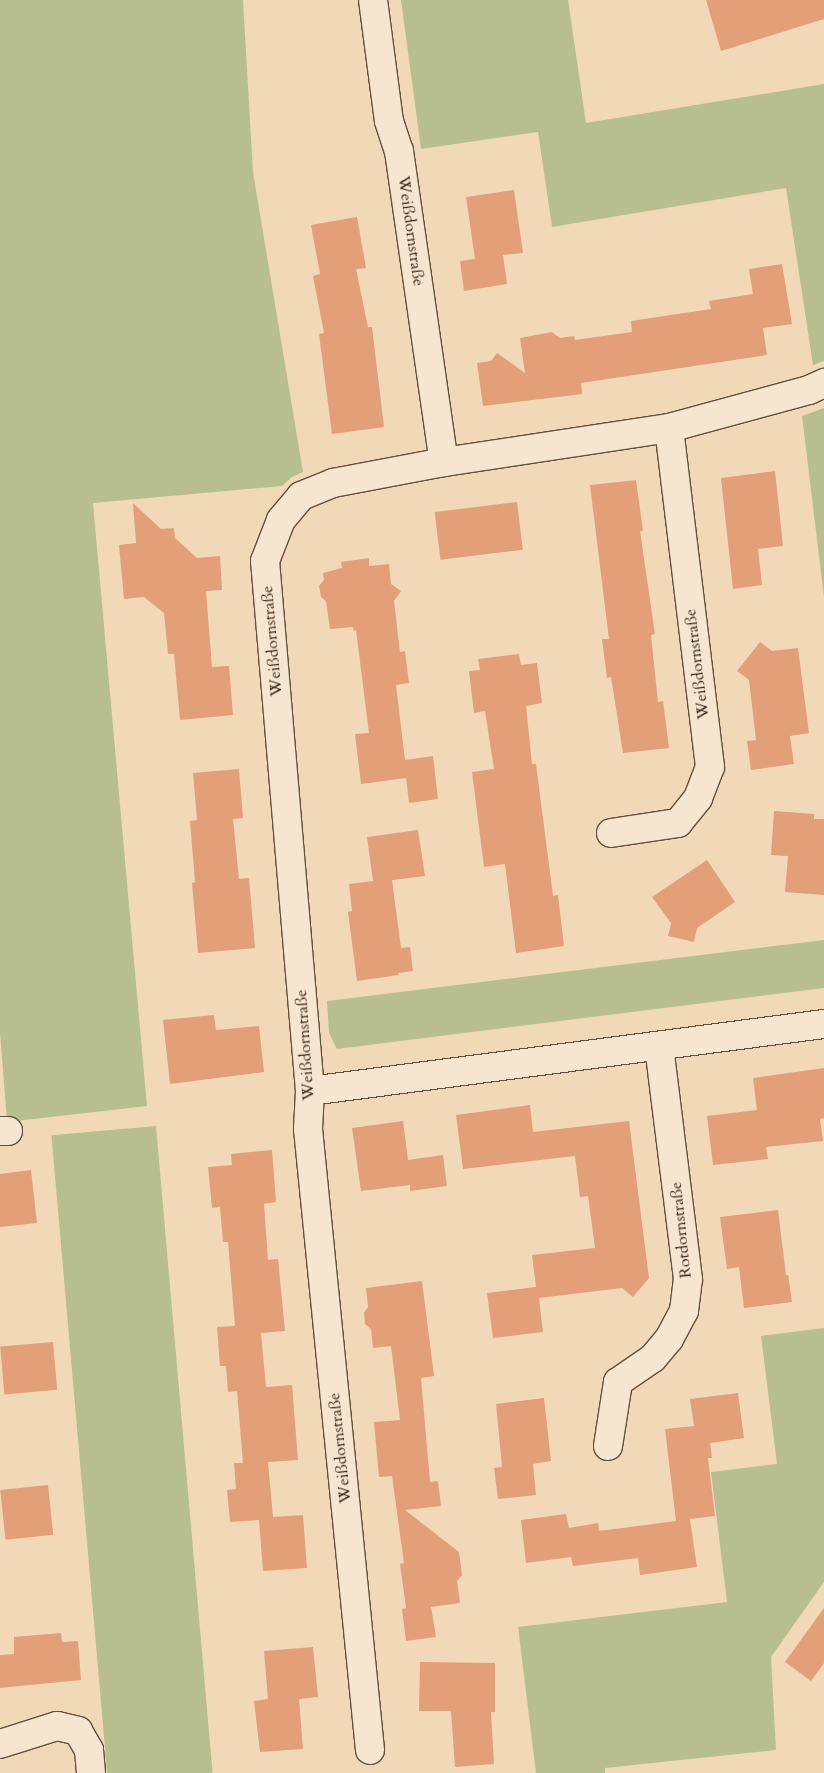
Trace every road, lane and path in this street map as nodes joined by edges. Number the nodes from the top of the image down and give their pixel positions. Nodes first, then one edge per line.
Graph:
1 (373, 0) edge
2 (824, 383) edge
3 (669, 428) junction
4 (444, 462) junction
5 (611, 833) dead end
6 (824, 1024) edge
7 (659, 1046) junction
8 (310, 1091) junction
9 (608, 1446) dead end
10 (0, 1744) edge
11 (370, 1750) dead end
12 (91, 1773) edge

1 - 4 street, Weißdornstraße
2 - 3 street, Weißdornstraße
3 - 4 street, Weißdornstraße
3 - 5 street, Weißdornstraße
4 - 8 street, Weißdornstraße
6 - 7 street
7 - 8 street
7 - 9 street, Rotdornstraße
8 - 11 street, Weißdornstraße
10 - 12 street

